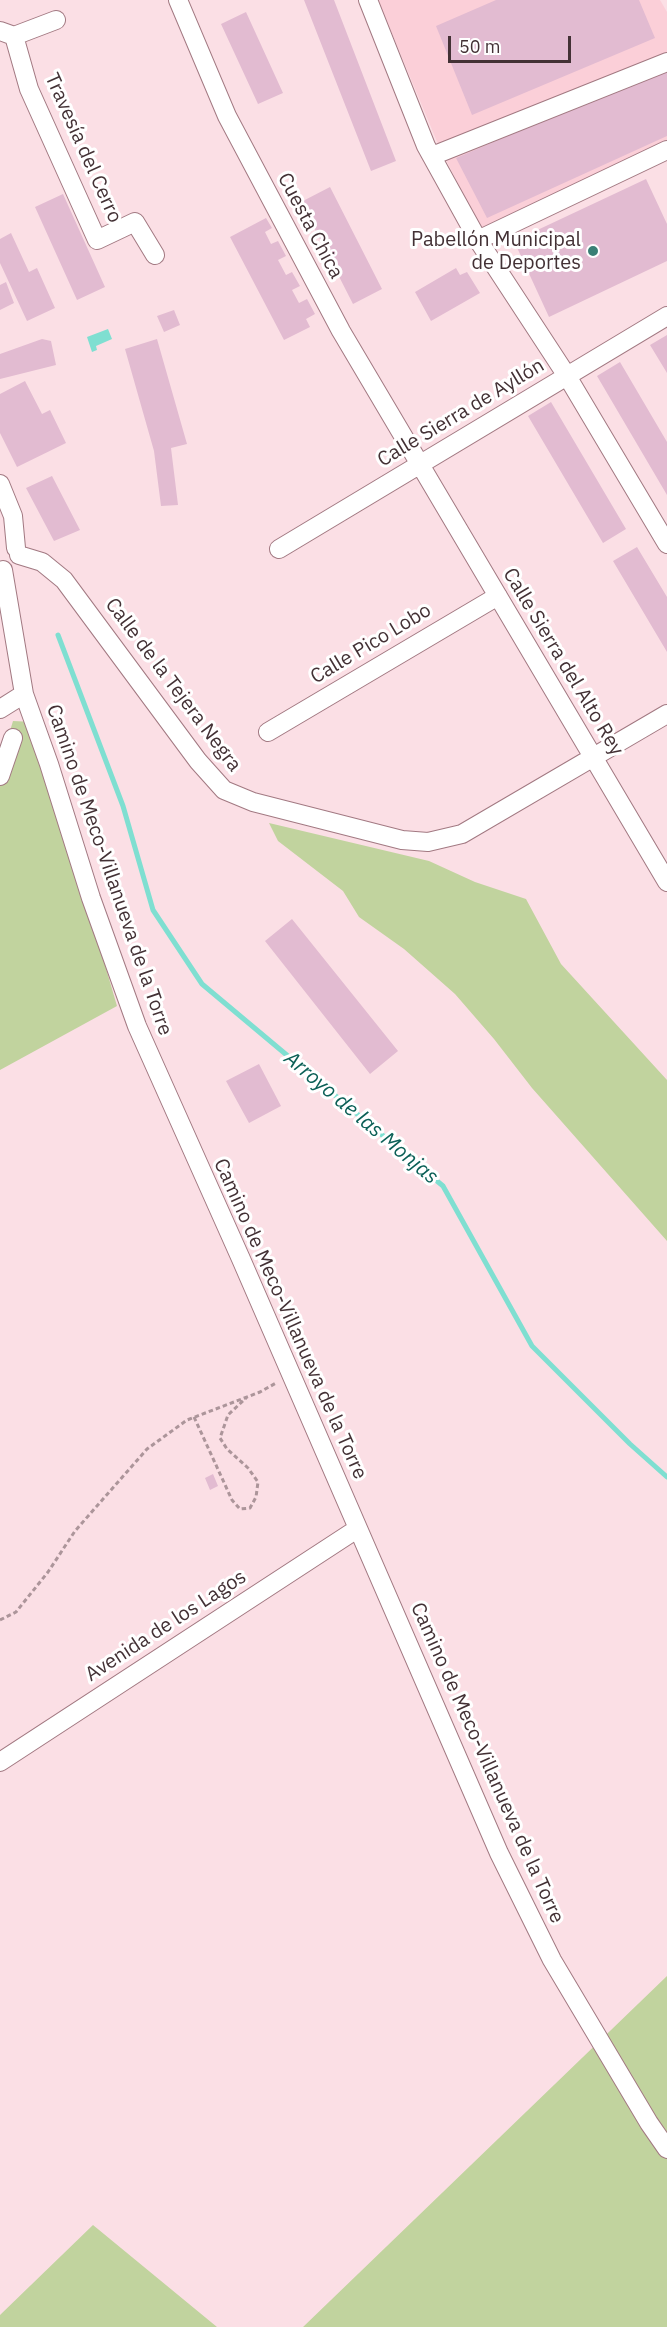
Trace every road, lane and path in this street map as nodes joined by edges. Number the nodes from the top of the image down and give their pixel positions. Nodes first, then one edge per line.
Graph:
1 (178, 0) edge
2 (368, 0) edge
3 (56, 20) dead end
4 (7, 33) edge
5 (667, 62) edge
6 (667, 150) edge
7 (432, 156) junction
8 (478, 240) junction
9 (155, 255) dead end
10 (667, 316) edge
11 (567, 376) junction
12 (420, 464) junction
13 (0, 484) edge
14 (667, 544) edge
15 (279, 549) dead end
16 (12, 550) edge
17 (1, 570) edge
18 (498, 596) junction
19 (24, 694) junction
20 (0, 709) edge
21 (667, 714) edge
22 (34, 722) junction
23 (268, 732) dead end
24 (593, 757) junction
25 (0, 776) edge
26 (667, 882) edge
27 (291, 1375) junction
28 (249, 1396) junction
29 (194, 1417) junction
30 (357, 1528) junction
31 (0, 1620) edge
32 (0, 1762) edge
33 (667, 2149) edge

1 - 12 street, Cuesta Chica
2 - 7 street
3 - 4 street, Travesía del Cerro
4 - 9 street, Travesía del Cerro
5 - 7 street
6 - 8 street
7 - 8 street
8 - 11 street
10 - 11 street, Calle Sierra de Ayllón
11 - 12 street, Calle Sierra de Ayllón
11 - 14 street
12 - 15 street, Calle Sierra de Ayllón
12 - 18 street, Calle Sierra del Alto Rey
13 - 16 street
16 - 17 street
16 - 24 street, Calle de la Tejera Negra
17 - 19 street, Camino de Meco-Villanueva de la Torre
18 - 23 street, Calle Pico Lobo
18 - 24 street, Calle Sierra del Alto Rey
19 - 20 street
19 - 22 street, Camino de Meco-Villanueva de la Torre
21 - 24 street, Calle de la Tejera Negra
22 - 25 street
22 - 27 street, Camino de Meco-Villanueva de la Torre
24 - 26 street, Calle Sierra del Alto Rey
27 - 28 path
27 - 30 street, Camino de Meco-Villanueva de la Torre
28 - 29 path
28 - 29 path
29 - 31 path
30 - 32 street, Avenida de los Lagos
30 - 33 street, Camino de Meco-Villanueva de la Torre

